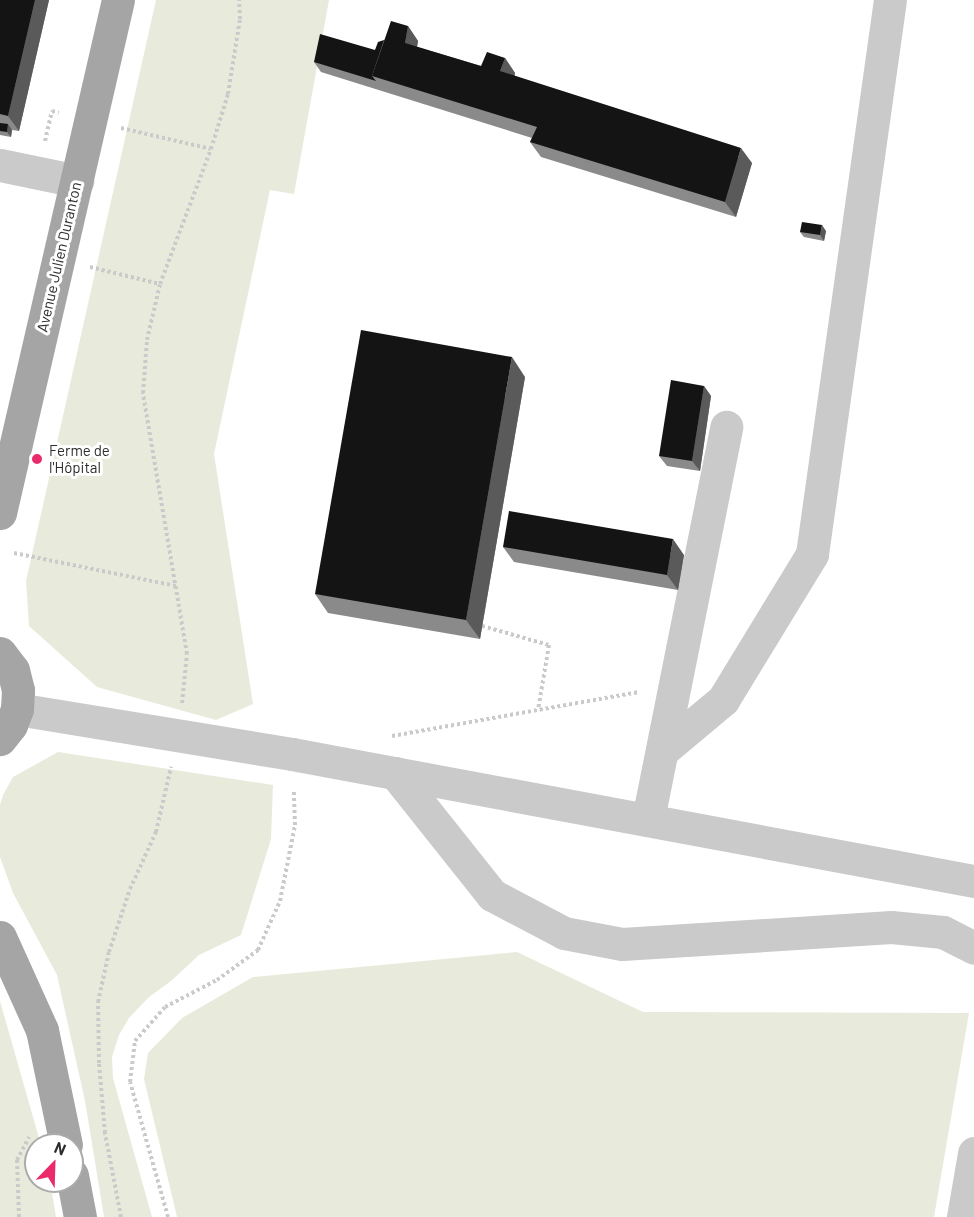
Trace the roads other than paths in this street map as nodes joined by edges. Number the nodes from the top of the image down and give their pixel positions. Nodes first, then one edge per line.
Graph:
1 (118, 0) edge
2 (890, 0) edge
3 (0, 165) edge
4 (77, 181) junction
5 (726, 427) dead end
6 (0, 513) edge
7 (0, 653) edge
8 (17, 709) junction
9 (0, 739) edge
10 (662, 751) junction
11 (395, 773) junction
12 (648, 819) junction
13 (974, 881) edge
14 (0, 937) edge
15 (974, 948) edge
16 (63, 1133) edge
17 (974, 1153) edge
18 (75, 1193) edge
19 (80, 1217) edge
20 (963, 1217) edge

1 - 4 main road, Avenue Julien Duranton
2 - 10 street
3 - 4 street
4 - 6 main road, Avenue Julien Duranton
5 - 10 street
7 - 8 main road
8 - 9 main road
8 - 11 street
10 - 12 street
11 - 12 street
11 - 15 street
12 - 13 street
14 - 16 main road
17 - 20 street
18 - 19 main road

